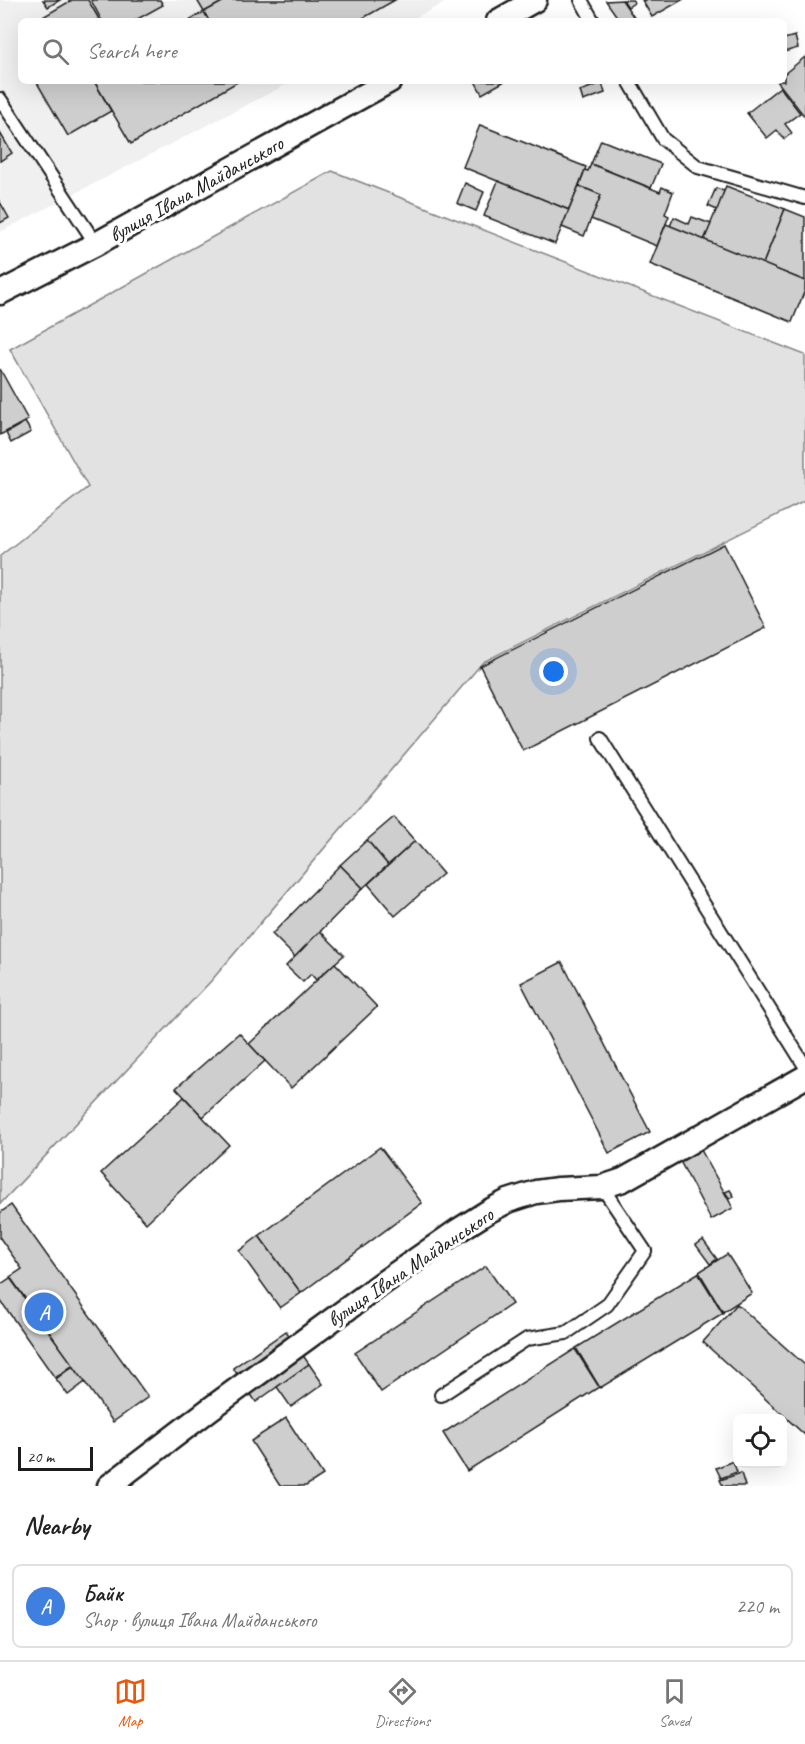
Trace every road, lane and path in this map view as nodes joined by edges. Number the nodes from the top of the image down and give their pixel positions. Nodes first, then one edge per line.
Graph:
1 (535, 0) edge
2 (581, 0) edge
3 (503, 18) edge
4 (591, 18) edge
5 (385, 84) edge
6 (630, 84) edge
7 (0, 99) edge
8 (805, 198) edge
9 (96, 244) junction
10 (0, 292) edge
11 (600, 738) dead end
12 (805, 1066) edge
13 (805, 1077) edge
14 (602, 1187) junction
15 (441, 1395) dead end
16 (109, 1486) edge

1 - 3 street
2 - 4 lane
5 - 9 street, вулиця Івана Майданського
6 - 8 lane
7 - 9 lane
9 - 10 street, вулиця Івана Майданського
11 - 12 lane
13 - 14 street, вулиця Івана Майданського
14 - 15 lane
14 - 16 street, вулиця Івана Майданського

